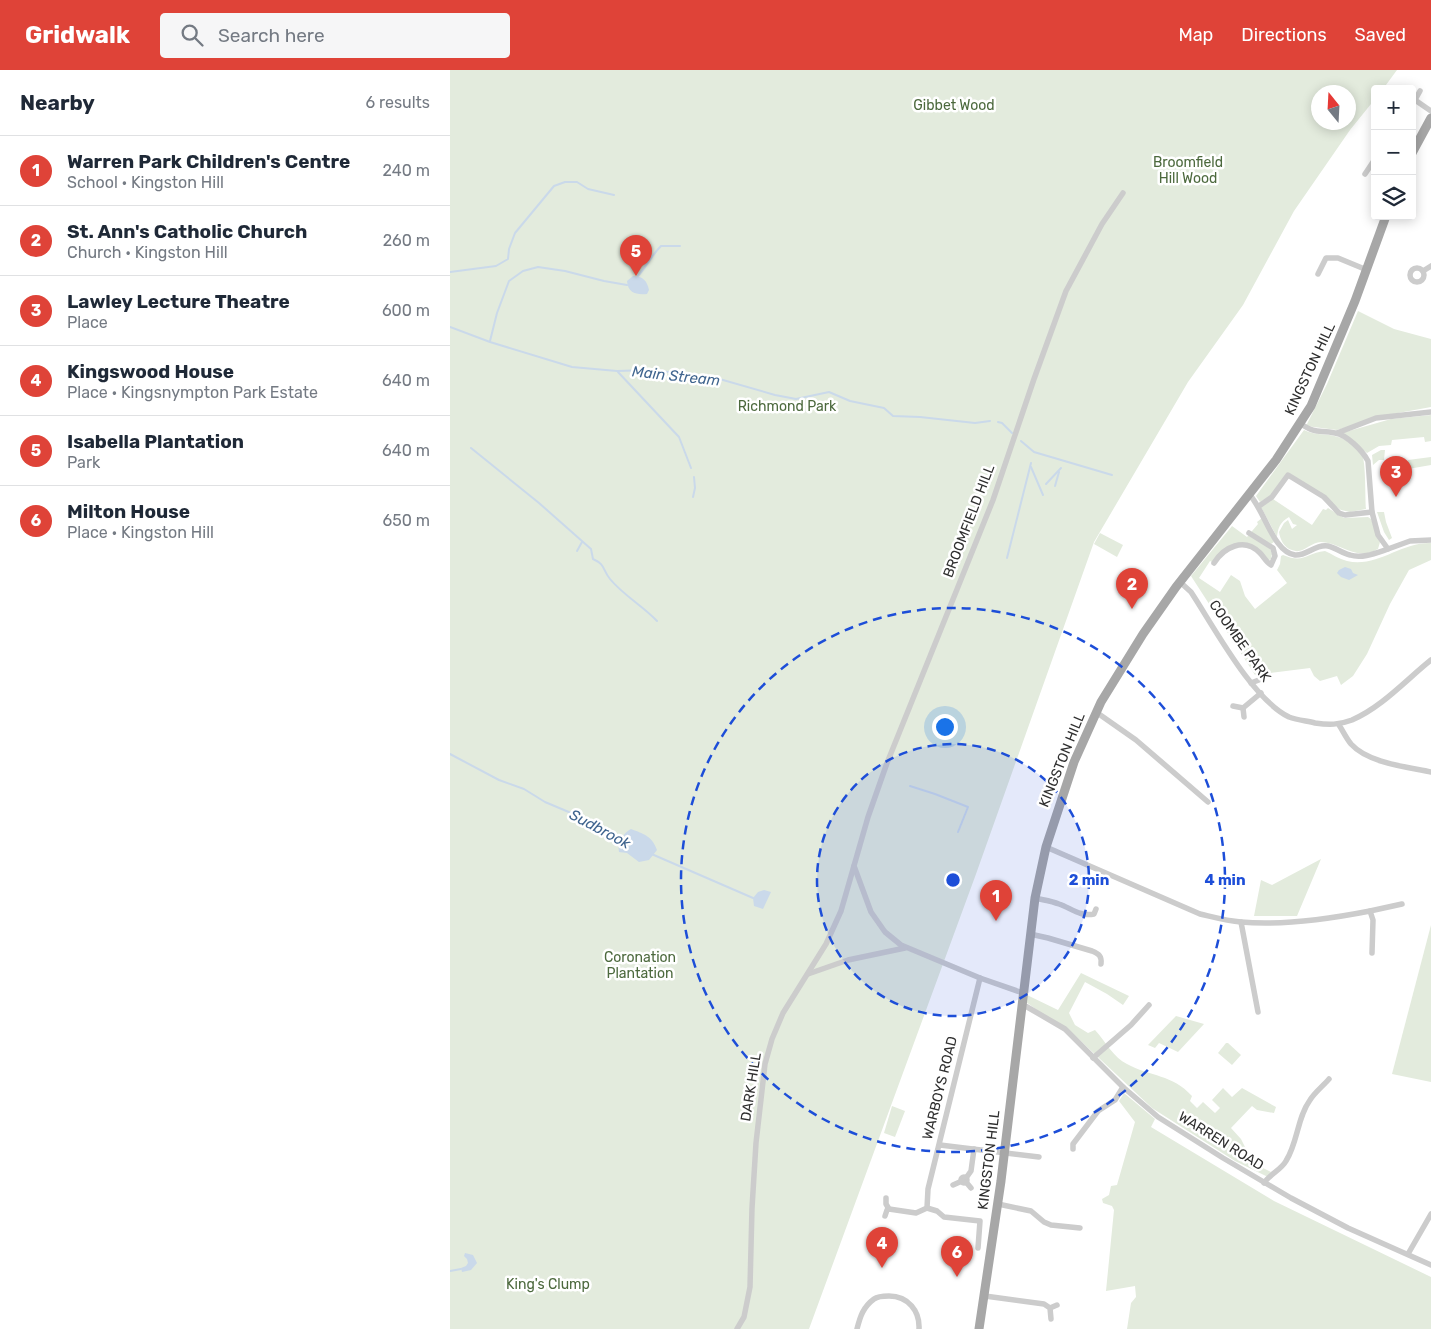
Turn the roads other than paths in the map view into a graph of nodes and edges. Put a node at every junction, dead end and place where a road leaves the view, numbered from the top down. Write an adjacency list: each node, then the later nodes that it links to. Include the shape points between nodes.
1 (1420, 91): 2 (street)
2 (1416, 98)
3 (1416, 103): 4 (street)
4 (1431, 111)
5 (1431, 118): 6 (main road)
6 (1416, 137)
7 (1371, 165): 8 (street)
8 (1365, 174)
9 (1123, 193): 40 (street, BROOMFIELD HILL, via 1102,224 1066,291 993,500 887,763)
10 (1385, 220): 13 (main road, KINGSTON HILL)
11 (1431, 266): 12 (street)
12 (1423, 271)
13 (1366, 272): 14 (street, via 1338,258 1326,258); 16 (main road, KINGSTON HILL, via 1322,382)
14 (1318, 274)
15 (1429, 411): 17 (street, via 1376,418)
16 (1300, 424): 17 (street, via 1312,432); 18 (main road, KINGSTON HILL)
17 (1337, 433): 20 (street, via 1364,454 1368,461)
18 (1250, 494): 19 (street); 27 (main road, KINGSTON HILL)
19 (1258, 506): 20 (street, via 1272,497 1288,475 1324,497 1339,513); 23 (street)
20 (1372, 512): 25 (street, via 1378,535)
21 (1249, 533): 24 (street)
22 (1431, 540): 25 (street, via 1410,541)
23 (1278, 542): 24 (street); 25 (street, via 1286,552 1299,555 1321,546 1360,557)
24 (1272, 547): 26 (street, via 1275,556 1271,565 1260,552 1239,545 1224,550)
25 (1388, 549)
26 (1214, 563)
27 (1180, 582): 30 (street, COOMBE PARK, via 1191,592); 34 (main road, KINGSTON HILL, via 1139,640)
28 (1431, 660): 36 (street, via 1389,696 1355,719)
29 (1264, 678): 30 (street)
30 (1251, 683): 31 (street, COOMBE PARK)
31 (1261, 693): 33 (street); 36 (street, COOMBE PARK, via 1290,717)
32 (1233, 706): 33 (street)
33 (1243, 708): 35 (street)
34 (1096, 712): 38 (street, via 1136,740); 39 (main road, KINGSTON HILL, via 1074,762)
35 (1244, 716)
36 (1339, 725): 37 (street, via 1353,746 1367,756)
37 (1431, 772)
38 (1208, 802)
39 (1046, 847): 41 (main road, KINGSTON HILL); 45 (street, via 1200,914)
40 (854, 866): 47 (street, via 876,920); 50 (street, DARK HILL, via 841,911)
41 (1035, 898): 43 (street, via 1087,915 1094,914); 46 (main road, KINGSTON HILL)
42 (1402, 904): 44 (street)
43 (1096, 909)
44 (1370, 911): 45 (street, via 1329,919); 48 (street)
45 (1241, 922): 55 (street)
46 (1030, 934): 49 (street, via 1092,951 1102,958); 52 (main road, KINGSTON HILL)
47 (904, 948): 50 (street, via 848,960); 51 (street)
48 (1372, 953)
49 (1101, 964)
50 (808, 974): 82 (street, DARK HILL, via 784,1013 765,1064 756,1143 750,1286 744,1317)
51 (980, 978): 52 (street); 59 (street, WARBOYS ROAD)
52 (1023, 993): 53 (main road, KINGSTON HILL)
53 (1022, 1004): 56 (street, WARREN ROAD, via 1064,1029); 62 (main road, KINGSTON HILL)
54 (1149, 1005): 56 (street)
55 (1258, 1012)
56 (1093, 1058): 58 (street, WARREN ROAD)
57 (1329, 1080): 65 (street, via 1310,1100 1285,1163)
58 (1123, 1087): 61 (street, via 1115,1100 1098,1111 1073,1144); 65 (street, WARREN ROAD, via 1158,1117)
59 (940, 1145): 60 (street); 70 (street, WARBOYS ROAD, via 928,1189)
60 (974, 1149): 62 (street); 64 (street, via 971,1171)
61 (1073, 1149)
62 (1004, 1152): 63 (street); 69 (main road, KINGSTON HILL)
63 (1039, 1157)
64 (965, 1181): 66 (street); 67 (street)
65 (1264, 1183): 76 (street, WARREN ROAD, via 1348,1228)
66 (953, 1185)
67 (971, 1188)
68 (886, 1198): 71 (street)
69 (998, 1204): 74 (street, via 1031,1211 1051,1225); 78 (main road, KINGSTON HILL)
70 (927, 1206): 71 (street, via 916,1213); 75 (street, via 944,1217 980,1221)
71 (889, 1209): 73 (street)
72 (1431, 1214): 76 (street)
73 (885, 1216)
74 (1080, 1228)
75 (978, 1248)
76 (1408, 1254): 77 (street, WARREN ROAD)
77 (1431, 1265)
78 (985, 1296): 80 (street, via 1044,1304); 85 (main road, KINGSTON HILL)
79 (1057, 1305): 80 (street)
80 (1050, 1308): 81 (street)
81 (1051, 1319)
82 (737, 1329)
83 (857, 1329): 84 (street, via 863,1310 874,1299 895,1296 914,1308)
84 (919, 1329)
85 (979, 1329)

